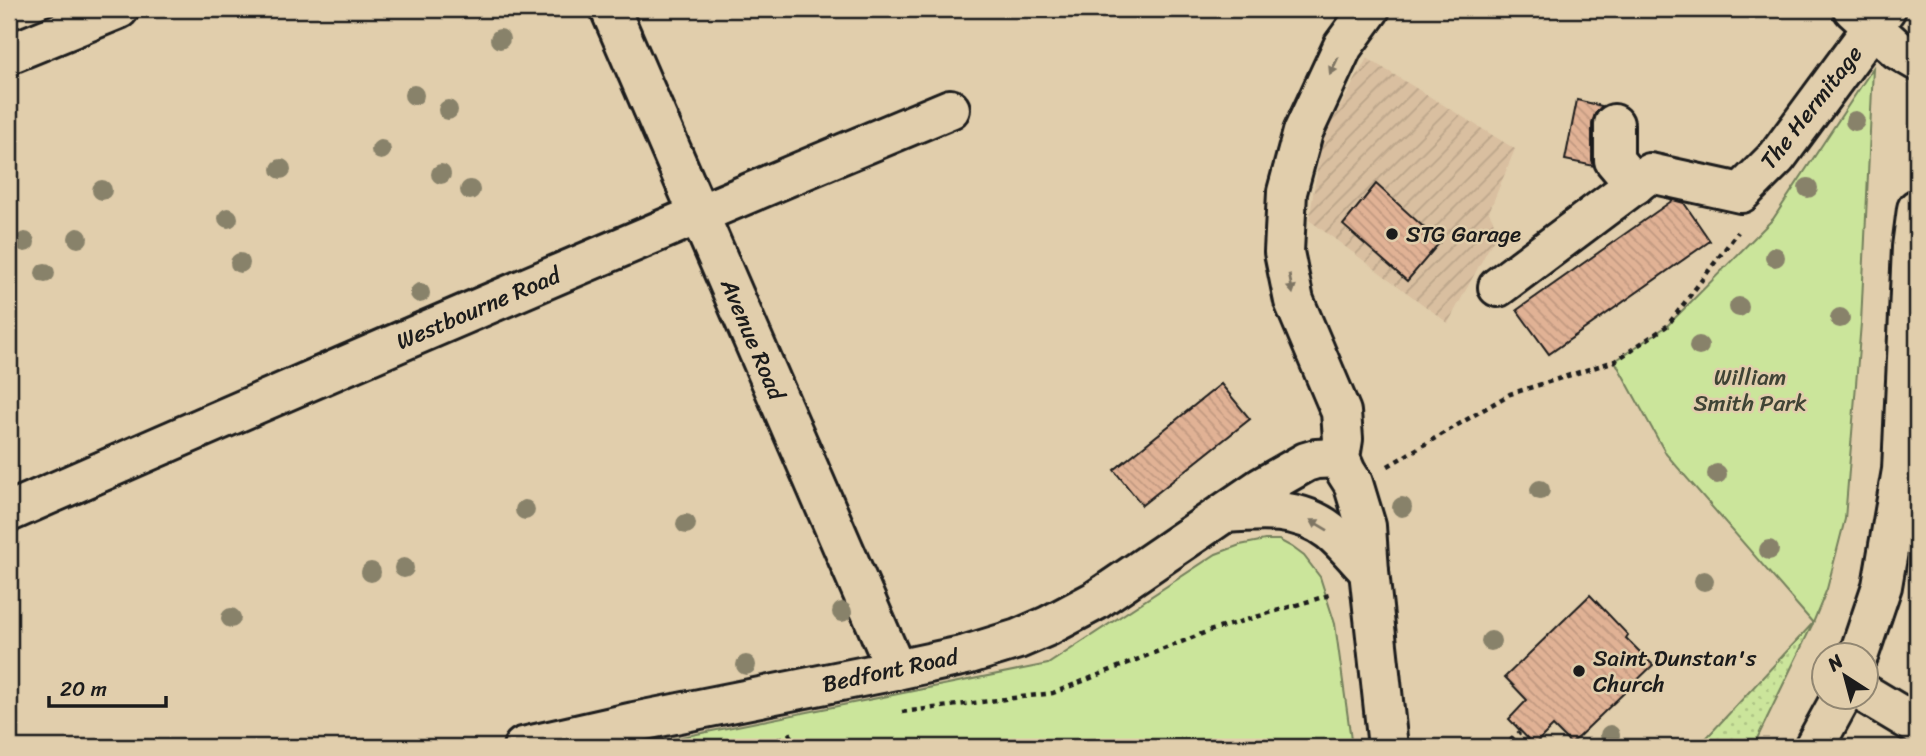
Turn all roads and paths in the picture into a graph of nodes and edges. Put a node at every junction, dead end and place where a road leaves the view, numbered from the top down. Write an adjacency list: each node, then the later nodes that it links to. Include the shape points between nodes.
1 (119, 9): 5 (street)
2 (610, 9): 12 (street, Avenue Road)
3 (1370, 9): 15 (street, one-way to 15, via 1343,46 1303,132 1287,192 1284,252 1294,302 1341,412)
4 (1870, 15): 6 (street, via 1898,50); 10 (street, The Hermitage, via 1777,157)
5 (9, 54)
6 (1917, 61)
7 (950, 109): 12 (street, Westbourne Road)
8 (1614, 124): 9 (street, via 1614,160)
9 (1634, 185): 10 (street, via 1650,173); 14 (street)
10 (1741, 193): 15 (path, via 1747,219 1667,326 1615,361 1510,394 1379,472)
11 (1917, 209): 13 (street)
12 (699, 214): 16 (street, Westbourne Road); 20 (street, Avenue Road)
13 (1915, 247): 19 (street, via 1902,470 1882,586)
14 (1498, 287)
15 (1347, 470): 17 (street, Bedfont Road, via 1317,459 1306,462); 18 (street, via 1366,526)
16 (9, 512)
17 (1225, 513): 18 (street, one-way to 17, via 1330,531 1305,516 1269,510); 20 (street, Bedfont Road, via 1095,601 1048,626 979,651)
18 (1369, 576): 23 (path, via 1209,631 1053,693); 29 (street)
19 (1864, 640)
20 (896, 670): 27 (street, Bedfont Road)
21 (1881, 703): 24 (street)
22 (1834, 710): 31 (street)
23 (902, 712)
24 (1917, 725)
25 (796, 732): 28 (path)
26 (1520, 732): 30 (path)
27 (523, 747)
28 (760, 747)
29 (1388, 747)
30 (1503, 747)
31 (1814, 747)

